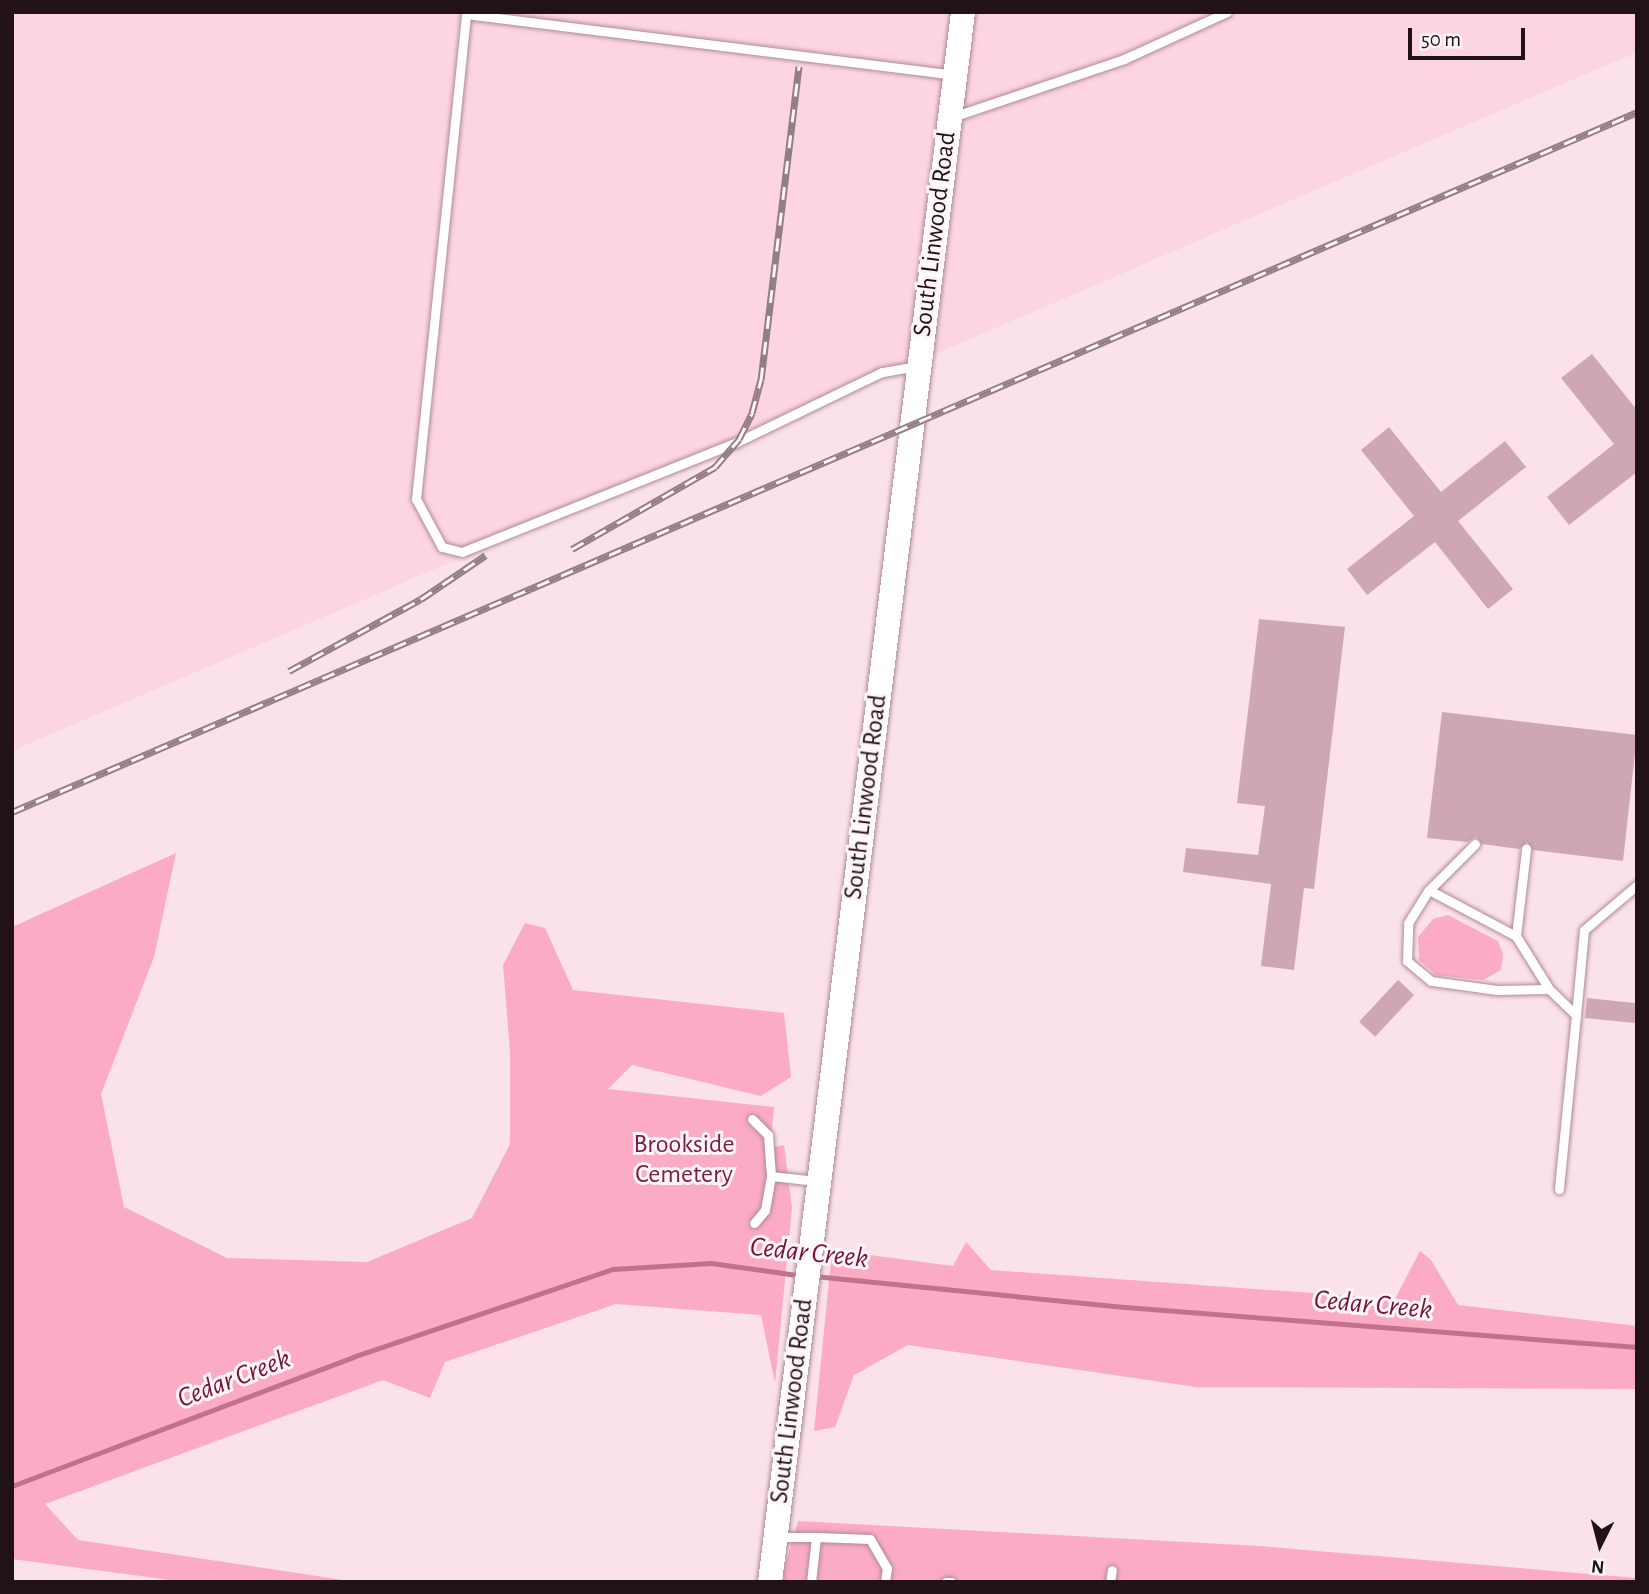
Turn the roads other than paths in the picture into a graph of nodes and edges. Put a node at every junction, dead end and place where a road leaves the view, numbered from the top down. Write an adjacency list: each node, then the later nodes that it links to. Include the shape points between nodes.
1 (963, 12): 3 (main road, South Linwood Road)
2 (1227, 12): 4 (lane, via 1124,59)
3 (955, 75): 4 (main road, South Linwood Road); 5 (lane, via 466,13 416,499 442,547 462,552 737,442 882,372)
4 (950, 118): 5 (main road, South Linwood Road)
5 (918, 366): 15 (main road, South Linwood Road)
6 (1475, 844): 9 (lane)
7 (1526, 849): 10 (lane)
8 (1637, 885): 12 (lane, via 1584,930)
9 (1429, 890): 10 (lane); 11 (lane, via 1408,923 1407,961 1432,981 1497,990)
10 (1516, 936): 11 (lane)
11 (1549, 989): 12 (lane)
12 (1577, 1015): 16 (lane)
13 (752, 1119): 14 (lane, via 768,1135)
14 (771, 1176): 15 (lane); 17 (lane, via 765,1210)
15 (819, 1181): 18 (main road, South Linwood Road)
16 (1559, 1189)
17 (754, 1223)
18 (776, 1537): 19 (lane); 21 (main road, South Linwood Road)
19 (816, 1537): 22 (lane); 23 (lane, via 870,1539 887,1568)
20 (1112, 1570): 24 (lane)
21 (770, 1582)
22 (811, 1582)
23 (885, 1582)
24 (1110, 1582)

